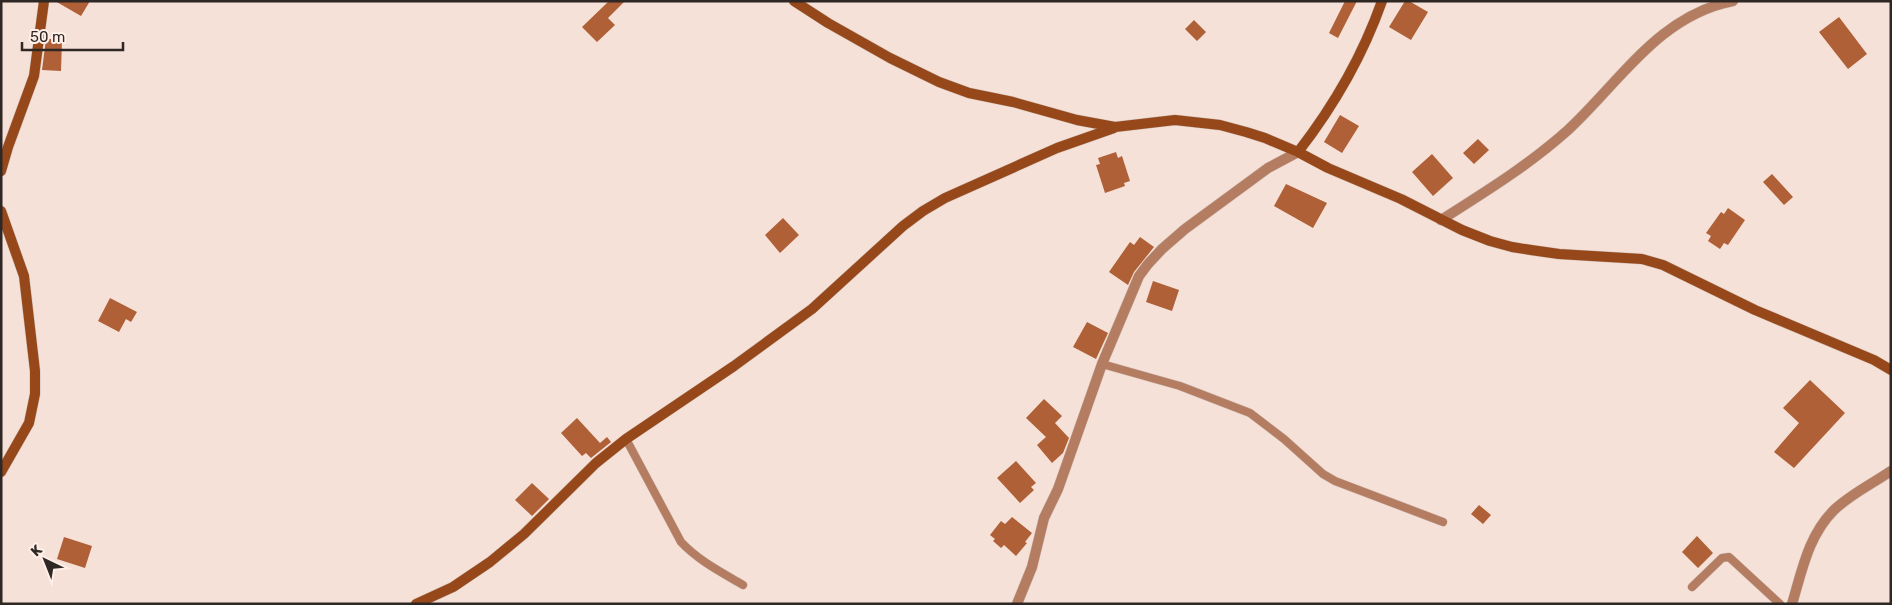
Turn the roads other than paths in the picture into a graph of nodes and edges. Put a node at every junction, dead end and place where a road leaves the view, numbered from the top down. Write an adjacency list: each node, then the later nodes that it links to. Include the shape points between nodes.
1 (44, 1): 7 (street, via 34,76)
2 (794, 1): 5 (street, via 890,58 940,82 969,93)
3 (1382, 1): 6 (street, via 1364,44 1327,114)
4 (1733, 1): 9 (street, via 1707,8 1663,34 1548,147 1519,170)
5 (1115, 127): 6 (street, via 1155,122 1220,125); 12 (street, via 1057,148 923,211 812,309)
6 (1298, 152): 9 (street); 10 (street, via 1268,168 1185,229 1152,259 1139,276)
7 (1, 171)
8 (1, 211): 14 (street, via 24,276 35,371 35,394 29,423)
9 (1441, 220): 11 (street, via 1512,247 1559,254 1642,259 1663,265)
10 (1102, 364): 15 (lane, via 1180,386 1250,413 1323,474); 19 (street, via 1058,490 1044,518 1032,567)
11 (1891, 370)
12 (626, 439): 16 (lane, via 681,542 710,566); 18 (street, via 490,562 453,587)
13 (1891, 471): 21 (street, via 1850,497 1822,524 1809,546)
14 (1, 472)
15 (1443, 522)
16 (743, 585)
17 (1692, 587): 20 (lane, via 1722,558 1729,557)
18 (416, 604)
19 (1017, 604)
20 (1780, 604)
21 (1792, 604)

